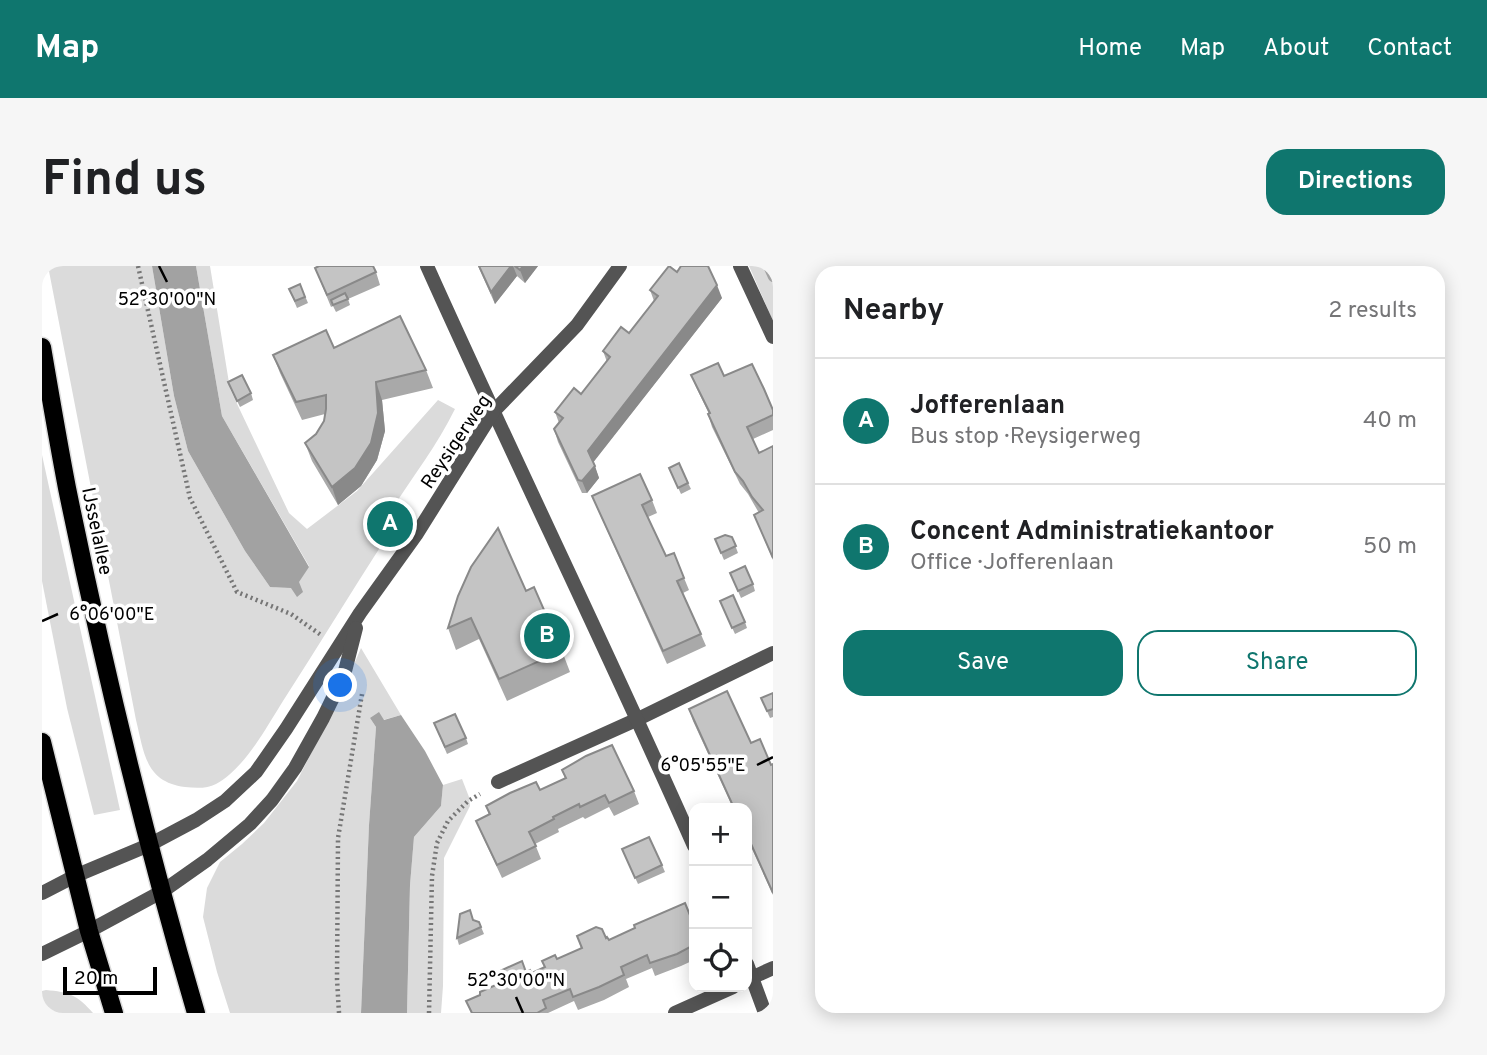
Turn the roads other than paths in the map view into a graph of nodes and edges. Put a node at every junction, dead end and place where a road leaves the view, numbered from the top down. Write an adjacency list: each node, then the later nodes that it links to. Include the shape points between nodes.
1 (427, 266): 6 (street)
2 (620, 266): 6 (street, Reysigerweg, via 577,325)
3 (740, 266): 4 (street)
4 (773, 337)
5 (42, 347): 13 (main road, IJsselallee, via 67,487)
6 (493, 412): 7 (street, Reysigerweg, via 416,535 360,613); 9 (street)
7 (344, 651): 13 (street, Reysigerweg, via 256,772 196,820); 15 (street, Reysigerweg, via 344,675 295,768 272,800 207,860)
8 (773, 653): 9 (street)
9 (638, 719): 11 (street); 12 (street)
10 (42, 742): 14 (main road)
11 (498, 782)
12 (689, 835)
13 (149, 845): 14 (street); 15 (main road, IJsselallee)
14 (75, 876): 16 (street); 17 (main road)
15 (163, 891): 17 (street); 24 (main road, IJsselallee)
16 (42, 893)
17 (89, 931): 18 (street); 23 (main road)
18 (42, 954)
19 (773, 968): 20 (street)
20 (752, 978)
21 (752, 984): 26 (street)
22 (722, 992): 25 (street)
23 (114, 1013)
24 (195, 1013)
25 (675, 1013)
26 (765, 1013)

